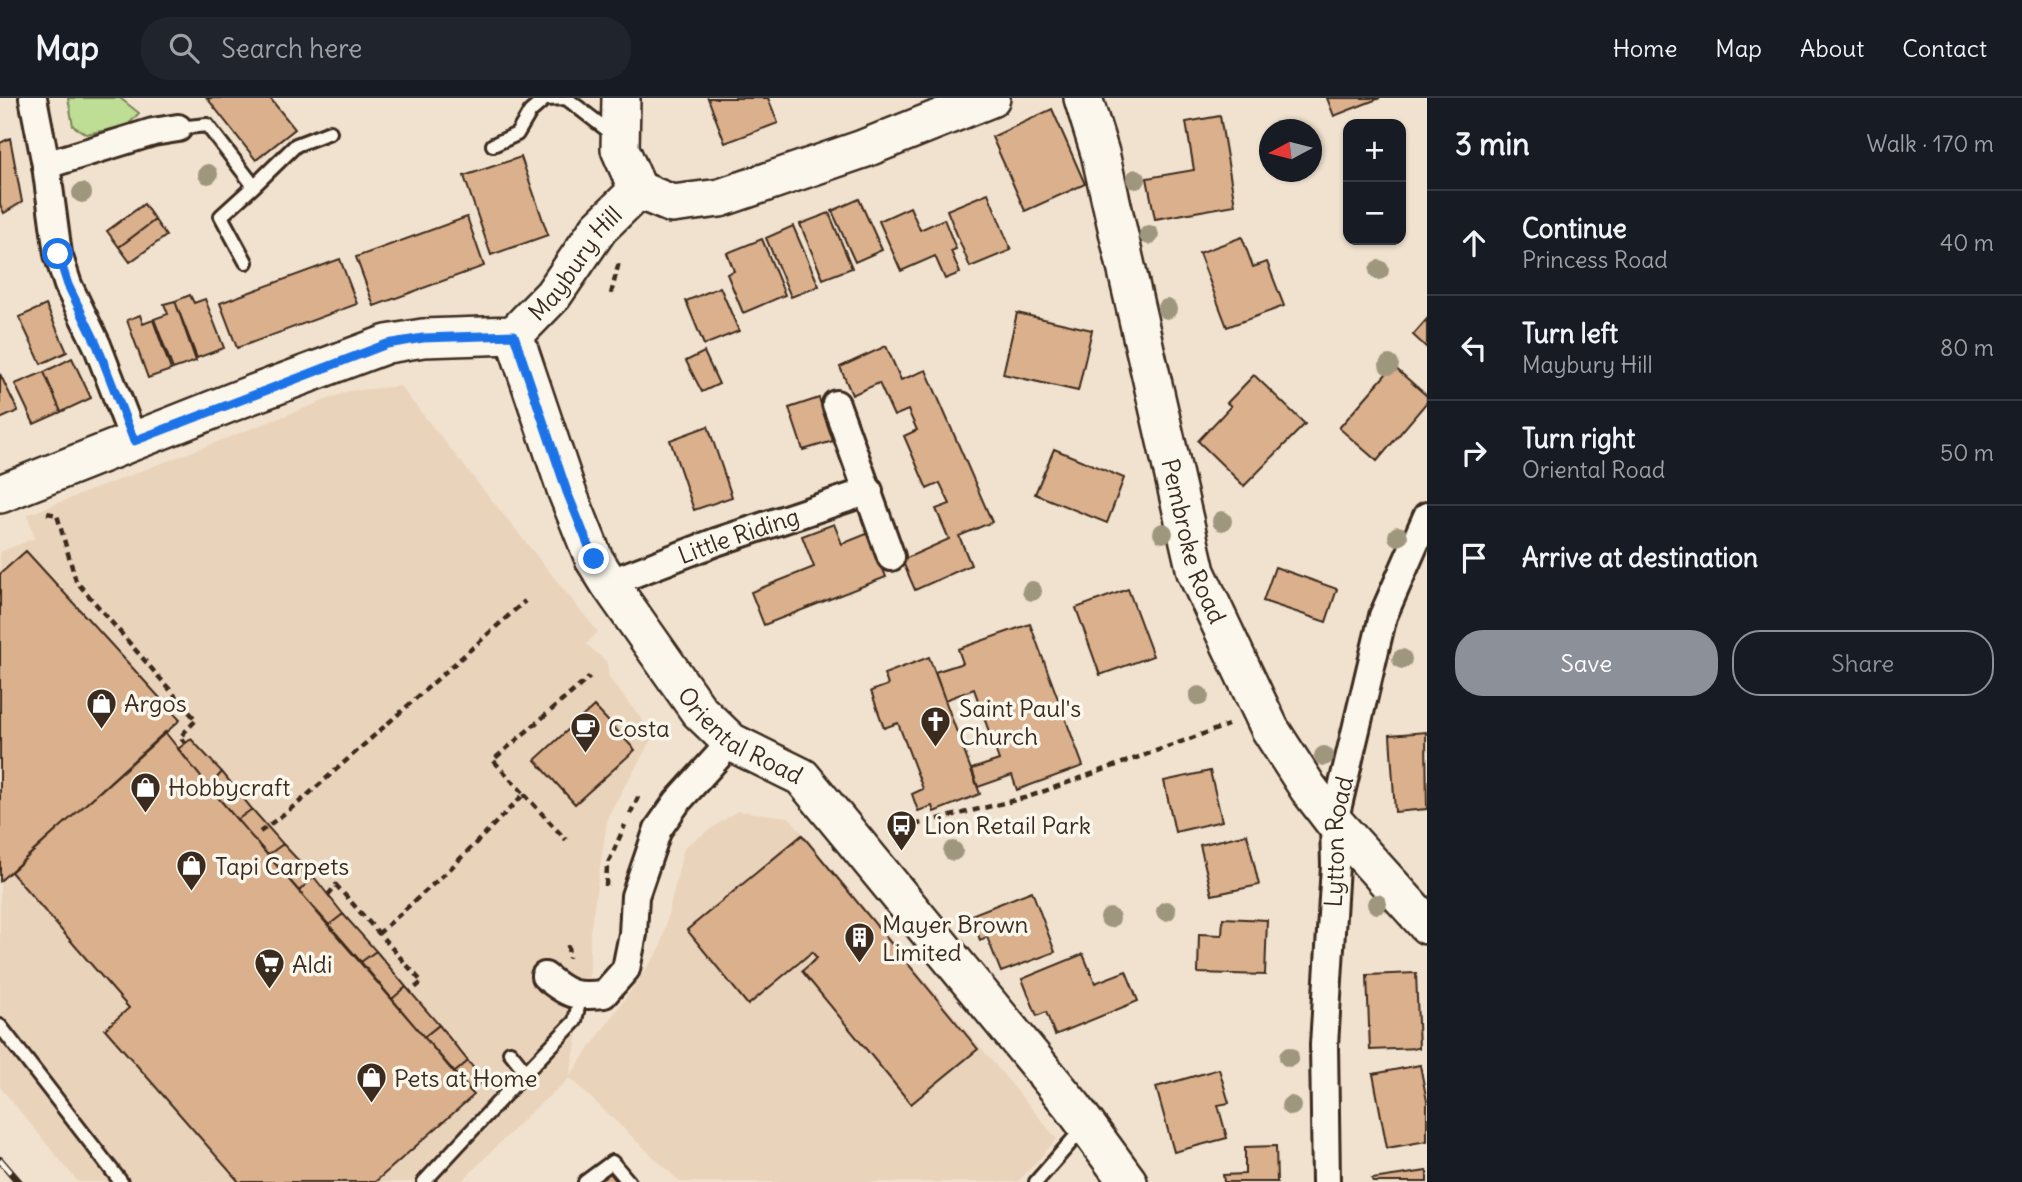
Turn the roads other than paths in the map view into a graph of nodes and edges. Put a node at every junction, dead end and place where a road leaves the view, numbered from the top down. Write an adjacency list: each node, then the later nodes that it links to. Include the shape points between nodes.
1 (33, 98): 10 (street)
2 (566, 98): 8 (lane); 9 (lane, via 545,99 530,112 517,134)
3 (621, 98): 8 (street)
4 (990, 98): 12 (street, Maybury Hill, via 863,149 720,198 672,204)
5 (1083, 98): 23 (street, Pembroke Road, via 1100,153 1196,572 1270,729)
6 (178, 128): 10 (street); 11 (lane, via 207,125)
7 (330, 132): 11 (lane, via 296,145)
8 (620, 141): 12 (street)
9 (494, 145)
10 (46, 165): 16 (street, via 64,275)
11 (254, 186): 13 (lane, via 221,216)
12 (638, 190): 14 (street, Maybury Hill, via 599,228 553,295)
13 (246, 262)
14 (514, 335): 16 (street, Maybury Hill, via 387,344); 21 (street, Oriental Road, via 579,526)
15 (836, 404): 18 (street)
16 (134, 441): 17 (street, Maybury Hill)
17 (13, 489)
18 (869, 491): 20 (street); 21 (street, Little Riding)
19 (1427, 516): 23 (street, Lytton Road, via 1383,616)
20 (891, 556)
21 (609, 583): 22 (street, Oriental Road, via 699,711)
22 (731, 742): 26 (street, via 658,829 635,896 626,969 604,994); 30 (street, Oriental Road, via 802,777)
23 (1334, 822): 24 (street, Pembroke Road); 37 (street, Lytton Road, via 1324,1045)
24 (1427, 925)
25 (545, 975): 26 (street, via 563,992)
26 (580, 997): 29 (lane, via 575,1021)
27 (0, 1026): 31 (lane)
28 (510, 1052): 29 (lane)
29 (526, 1072): 32 (lane)
30 (1087, 1125): 35 (lane); 36 (street, Oriental Road)
31 (121, 1182)
32 (424, 1182)
33 (585, 1182): 34 (lane, via 612,1162)
34 (629, 1182)
35 (1036, 1182)
36 (1128, 1182)
37 (1326, 1182)

